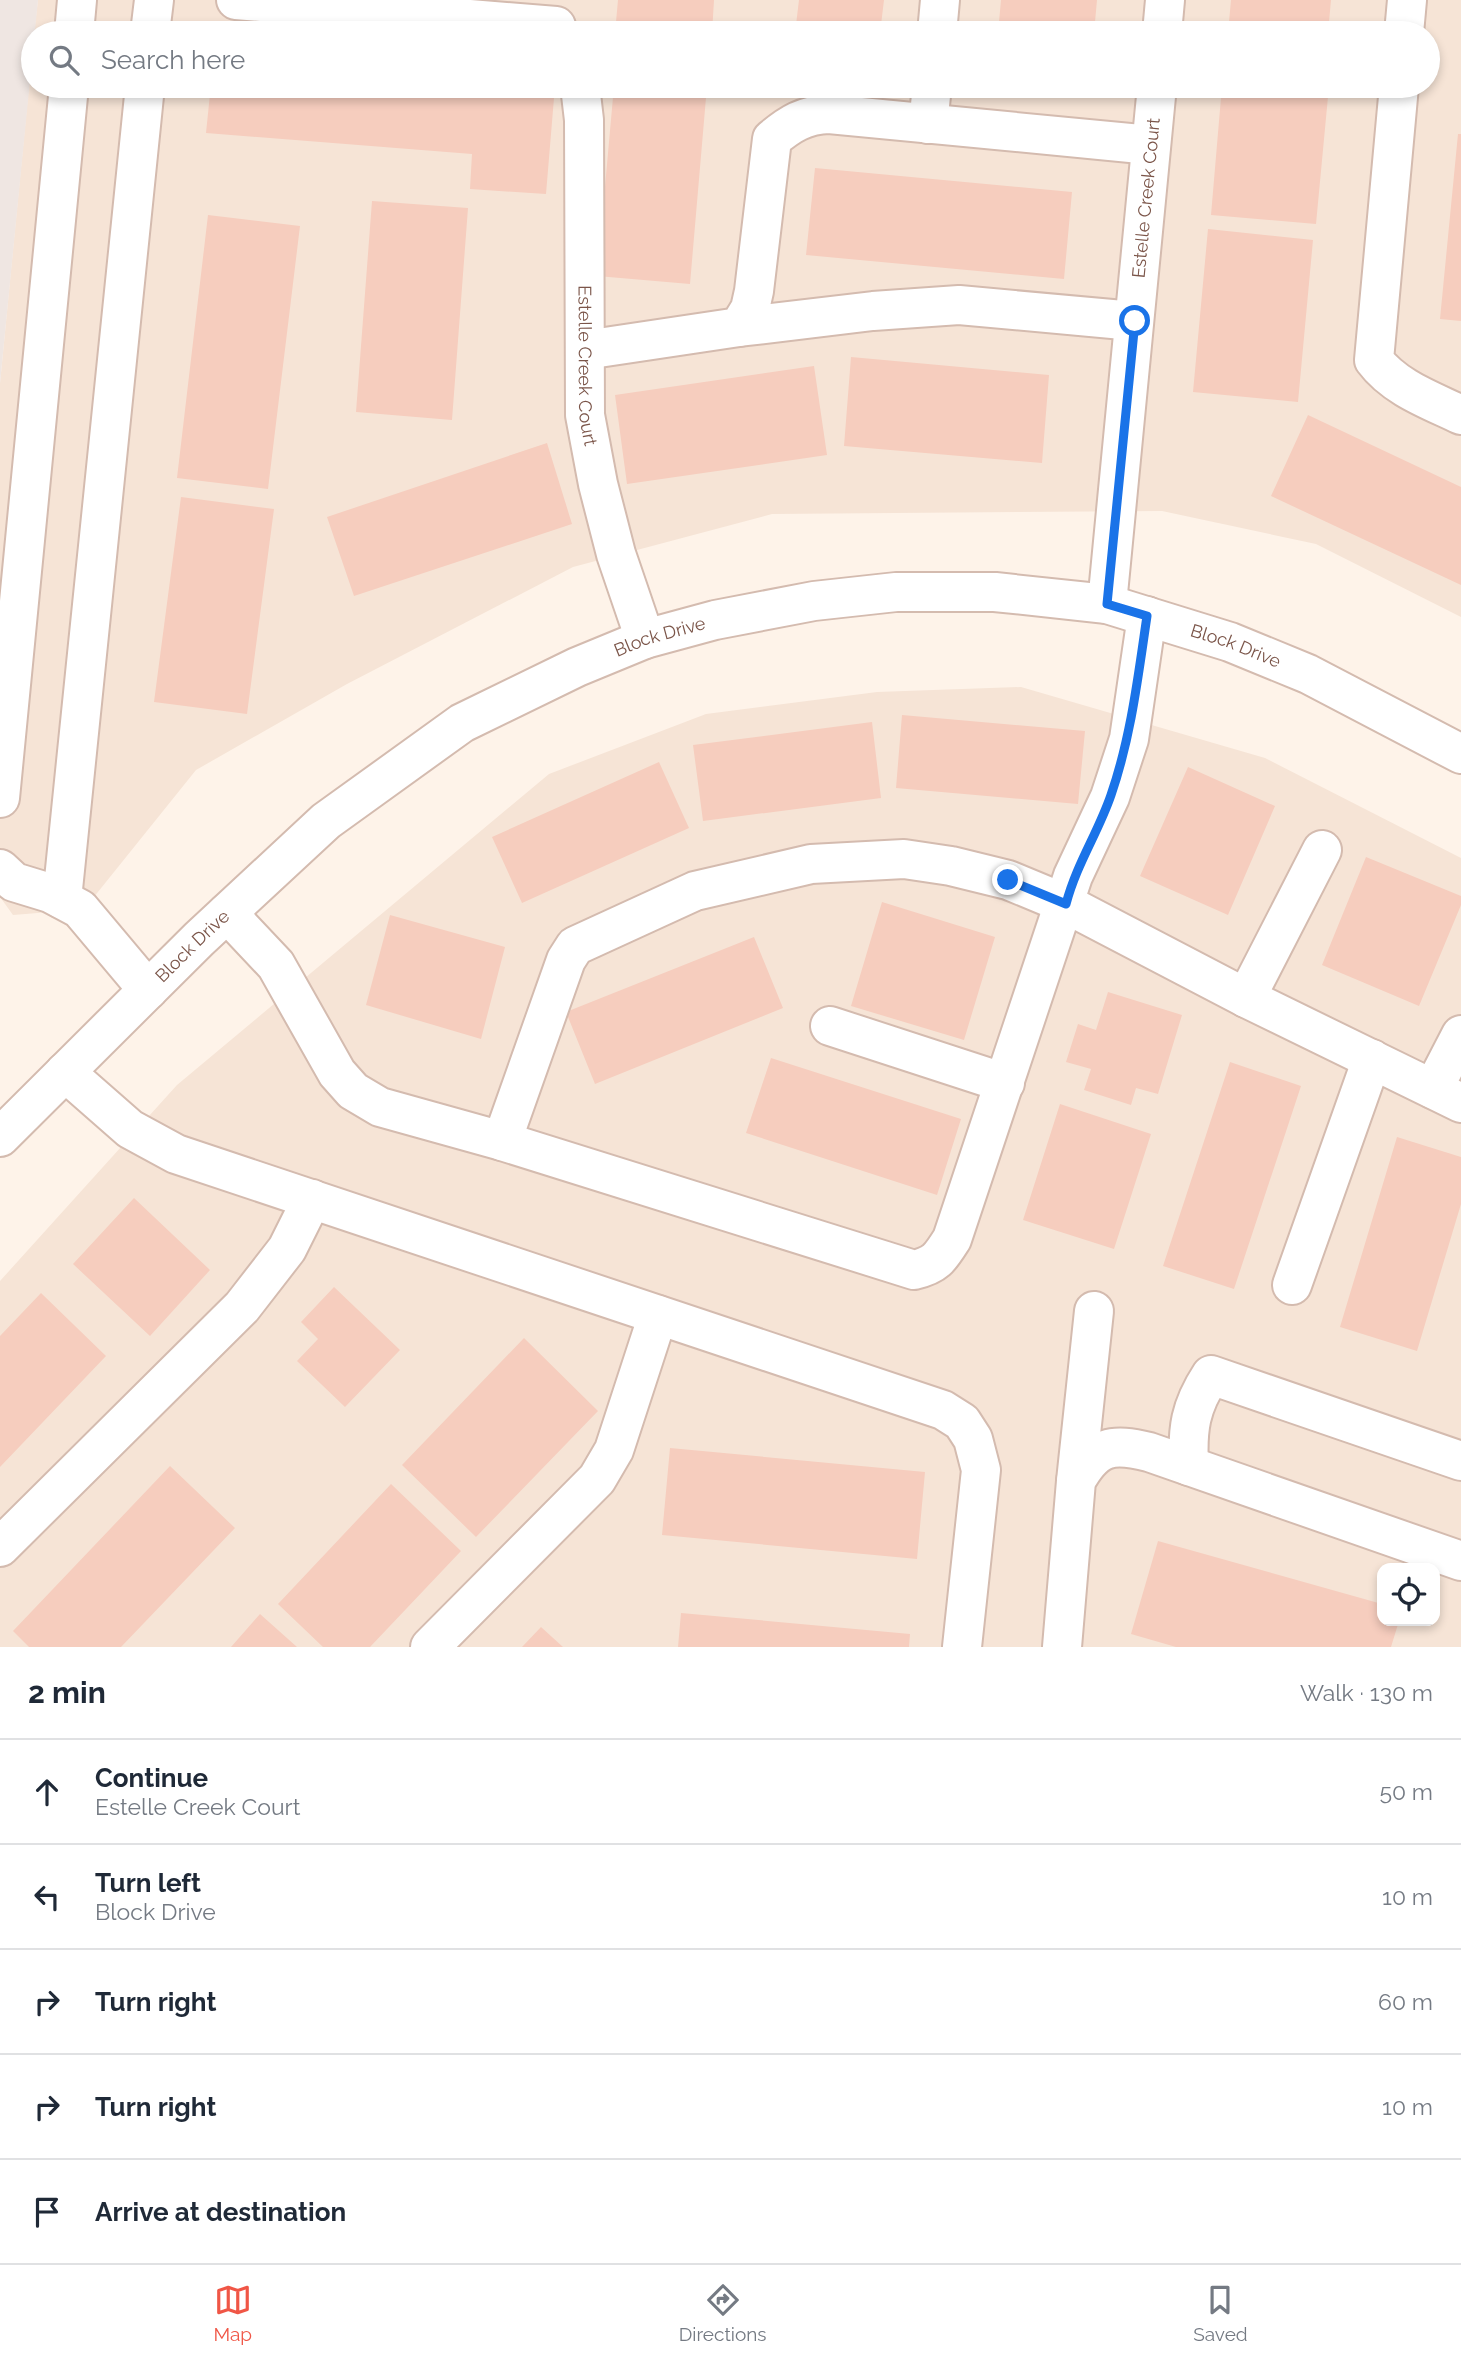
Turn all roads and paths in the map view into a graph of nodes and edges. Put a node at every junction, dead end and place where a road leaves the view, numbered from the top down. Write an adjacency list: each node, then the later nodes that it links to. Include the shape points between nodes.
1 (77, 0): 8 (street)
2 (154, 0): 9 (street)
3 (236, 0): 7 (street)
4 (940, 0): 10 (street)
5 (1165, 0): 11 (street)
6 (1407, 0): 12 (street)
7 (558, 20)
8 (75, 21)
9 (151, 21)
10 (938, 21)
11 (1163, 21)
12 (1405, 21)
13 (68, 98): 29 (street)
14 (144, 98): 32 (street)
15 (581, 98): 23 (street, Estelle Creek Court)
16 (931, 98): 19 (street)
17 (1156, 98): 20 (street, Estelle Creek Court)
18 (1398, 98): 24 (street, via 1374,360 1395,382)
19 (928, 124): 20 (street); 22 (street, via 815,114 797,119 772,139 754,291)
20 (1151, 145): 21 (street, Estelle Creek Court)
21 (1135, 321): 22 (street, via 959,305); 25 (street, Estelle Creek Court)
22 (739, 327): 23 (street)
23 (585, 350): 27 (street, Estelle Creek Court, via 586,415 598,484 615,554)
24 (1461, 415)
25 (1107, 604): 26 (street, Block Drive); 27 (street, Block Drive, via 995,592 896,592 802,603)
26 (1147, 616): 28 (street, Block Drive, via 1230,642 1308,674); 33 (street, via 1129,739)
27 (645, 639): 34 (street, Block Drive, via 462,723 326,821)
28 (1461, 754)
29 (0, 798)
30 (1322, 850): 36 (street)
31 (0, 869): 32 (street, via 14,882)
32 (62, 900): 35 (street, via 80,909)
33 (1066, 904): 36 (street); 41 (street); 44 (street, via 1008,880 904,859 811,864 695,891 575,946 566,960)
34 (227, 913): 35 (street, Block Drive); 44 (street, via 276,965 337,1073 353,1091 380,1107)
35 (148, 990): 40 (street, Block Drive)
36 (1246, 998): 39 (street)
37 (830, 1026): 41 (street)
38 (1461, 1035): 42 (street)
39 (1372, 1059): 42 (street); 46 (street)
40 (65, 1072): 43 (street, Block Drive); 45 (street, via 130,1129 176,1154)
41 (1005, 1083): 44 (street, via 952,1239 940,1258 914,1270)
42 (1447, 1096)
43 (0, 1137)
44 (502, 1141)
45 (312, 1199): 48 (street); 52 (street, via 288,1249 242,1307)
46 (1292, 1285)
47 (1094, 1311): 51 (street)
48 (658, 1315): 54 (street, via 617,1441 597,1479); 55 (street, via 943,1410 962,1422 973,1439 981,1470)
49 (1461, 1461): 50 (street, via 1210,1375 1192,1410 1187,1435)
50 (1189, 1466): 51 (street, via 1125,1446 1103,1450 1086,1463); 53 (street)
51 (1076, 1481): 56 (street)
52 (0, 1547)
53 (1461, 1561)
54 (430, 1647)
55 (962, 1647)
56 (1062, 1647)

